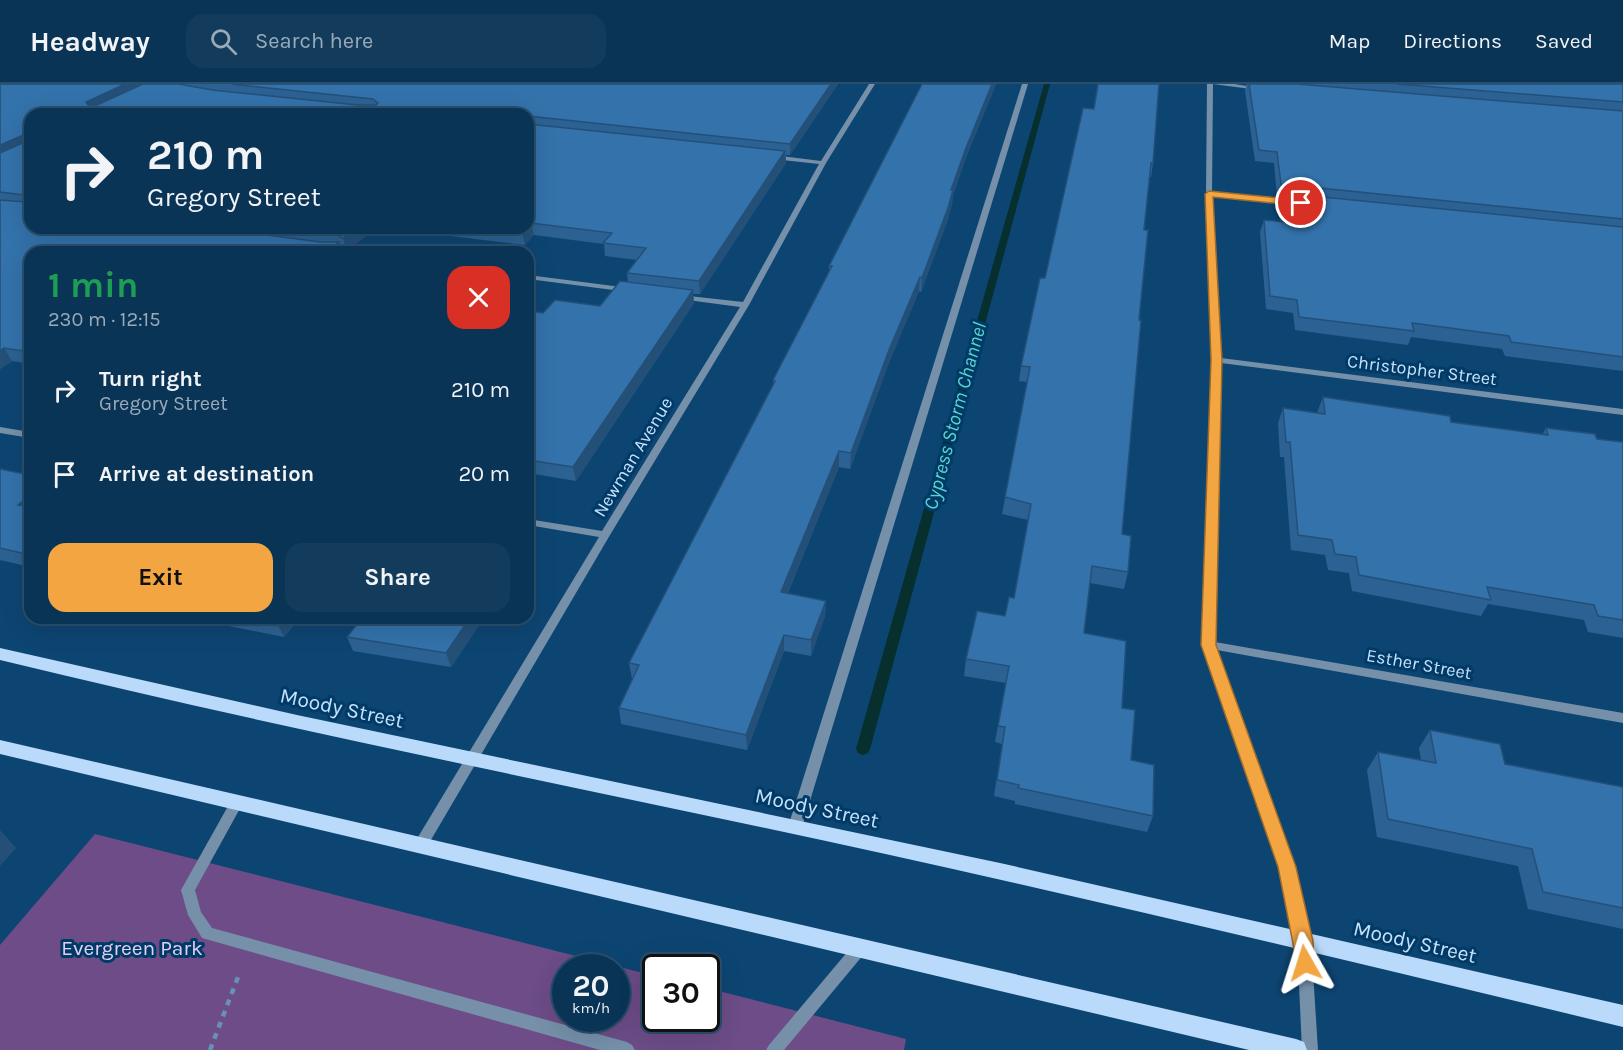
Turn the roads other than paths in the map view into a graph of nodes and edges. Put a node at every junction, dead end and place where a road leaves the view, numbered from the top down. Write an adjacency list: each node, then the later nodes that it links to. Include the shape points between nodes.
1 (872, 84): 7 (street, Newman Avenue)
2 (1025, 84): 26 (street)
3 (1210, 84): 8 (street)
4 (1216, 84): 5 (street)
5 (1262, 88)
6 (764, 156): 7 (street)
7 (823, 163): 13 (street, Newman Avenue)
8 (1209, 194): 9 (street); 14 (street)
9 (1304, 203)
10 (534, 278): 11 (street)
11 (642, 292)
12 (676, 296): 13 (street)
13 (745, 305): 19 (street, Newman Avenue)
14 (1217, 360): 15 (street, Christopher Street); 20 (street)
15 (1623, 412)
16 (0, 430): 17 (street)
17 (24, 434)
18 (534, 523): 19 (street)
19 (605, 535): 24 (street, Newman Avenue)
20 (1209, 645): 22 (street, Esther Street); 28 (street, via 1287,867)
21 (0, 654): 24 (main road, Moody Street, via 168,695)
22 (1623, 718)
23 (0, 747): 25 (main road)
24 (473, 760): 26 (main road, Moody Street); 27 (street, Newman Avenue)
25 (237, 803): 27 (main road); 31 (street, via 188,890 195,915 207,933)
26 (795, 827): 28 (main road, Moody Street)
27 (420, 846): 29 (main road)
28 (1304, 941): 30 (main road, Moody Street); 34 (street)
29 (859, 949): 32 (street); 33 (main road)
30 (1623, 1016)
31 (627, 1050)
32 (774, 1050)
33 (1296, 1050)
34 (1310, 1050)

